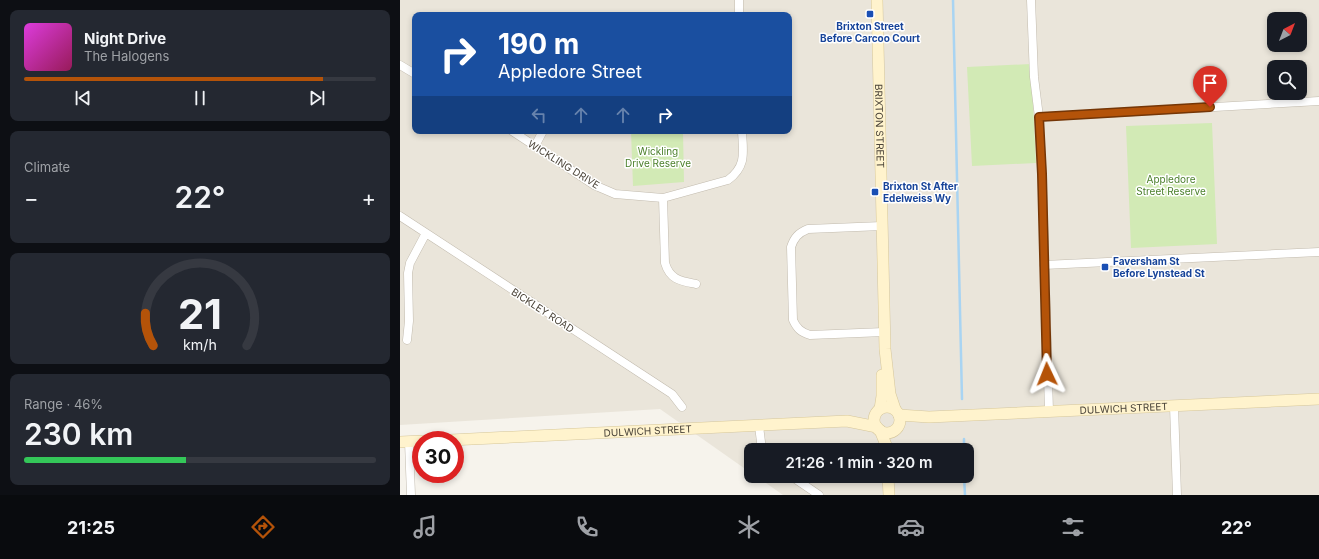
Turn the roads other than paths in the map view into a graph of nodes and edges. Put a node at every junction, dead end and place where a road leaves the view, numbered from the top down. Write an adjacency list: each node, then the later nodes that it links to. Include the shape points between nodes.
1 (739, 0): 4 (street)
2 (876, 0): 15 (street, BRIXTON STREET)
3 (1031, 0): 8 (street, via 1034,77)
4 (739, 12)
5 (400, 65): 6 (street)
6 (412, 72)
7 (1319, 101): 8 (street)
8 (1039, 117): 18 (street)
9 (517, 134): 12 (street, WICKLING DRIVE)
10 (541, 134): 12 (street)
11 (742, 134): 13 (street, WICKLING DRIVE, via 743,160 734,176 728,180)
12 (535, 146): 13 (street, WICKLING DRIVE, via 594,185 615,194)
13 (663, 198): 19 (street, via 665,263 668,272 680,281)
14 (400, 216): 16 (street, BICKLEY ROAD)
15 (882, 226): 20 (street, BRIXTON STREET); 20 (street, via 808,229 794,239 791,247 793,320 796,327 810,335)
16 (426, 233): 21 (street, via 410,263 408,273); 25 (street, BICKLEY ROAD, via 672,394)
17 (1319, 252): 18 (street)
18 (1044, 265): 27 (street)
19 (696, 284)
20 (884, 332): 22 (street, BRIXTON STREET)
21 (407, 340)
22 (885, 349): 26 (street, BRIXTON STREET); 28 (street, BRIXTON STREET)
23 (1319, 399): 24 (street, DULWICH STREET)
24 (1174, 406): 27 (street, DULWICH STREET); 42 (street)
25 (682, 407)
26 (879, 410): 28 (street, via 888,407); 29 (street, DULWICH STREET); 31 (street, via 874,419)
27 (1049, 411): 28 (street, DULWICH STREET)
28 (896, 420): 31 (street, via 884,432); 36 (street, BRIXTON STREET)
29 (847, 421): 30 (street, DULWICH STREET); 31 (street, DULWICH STREET)
30 (759, 426): 32 (street, DULWICH STREET); 34 (street)
31 (878, 428): 35 (street, BRIXTON STREET)
32 (464, 439)
33 (405, 442): 39 (street)
34 (761, 443)
35 (885, 443)
36 (890, 443)
37 (801, 483): 40 (street)
38 (888, 483): 41 (street)
39 (411, 495)
40 (819, 495)
41 (889, 495)
42 (1177, 495)

